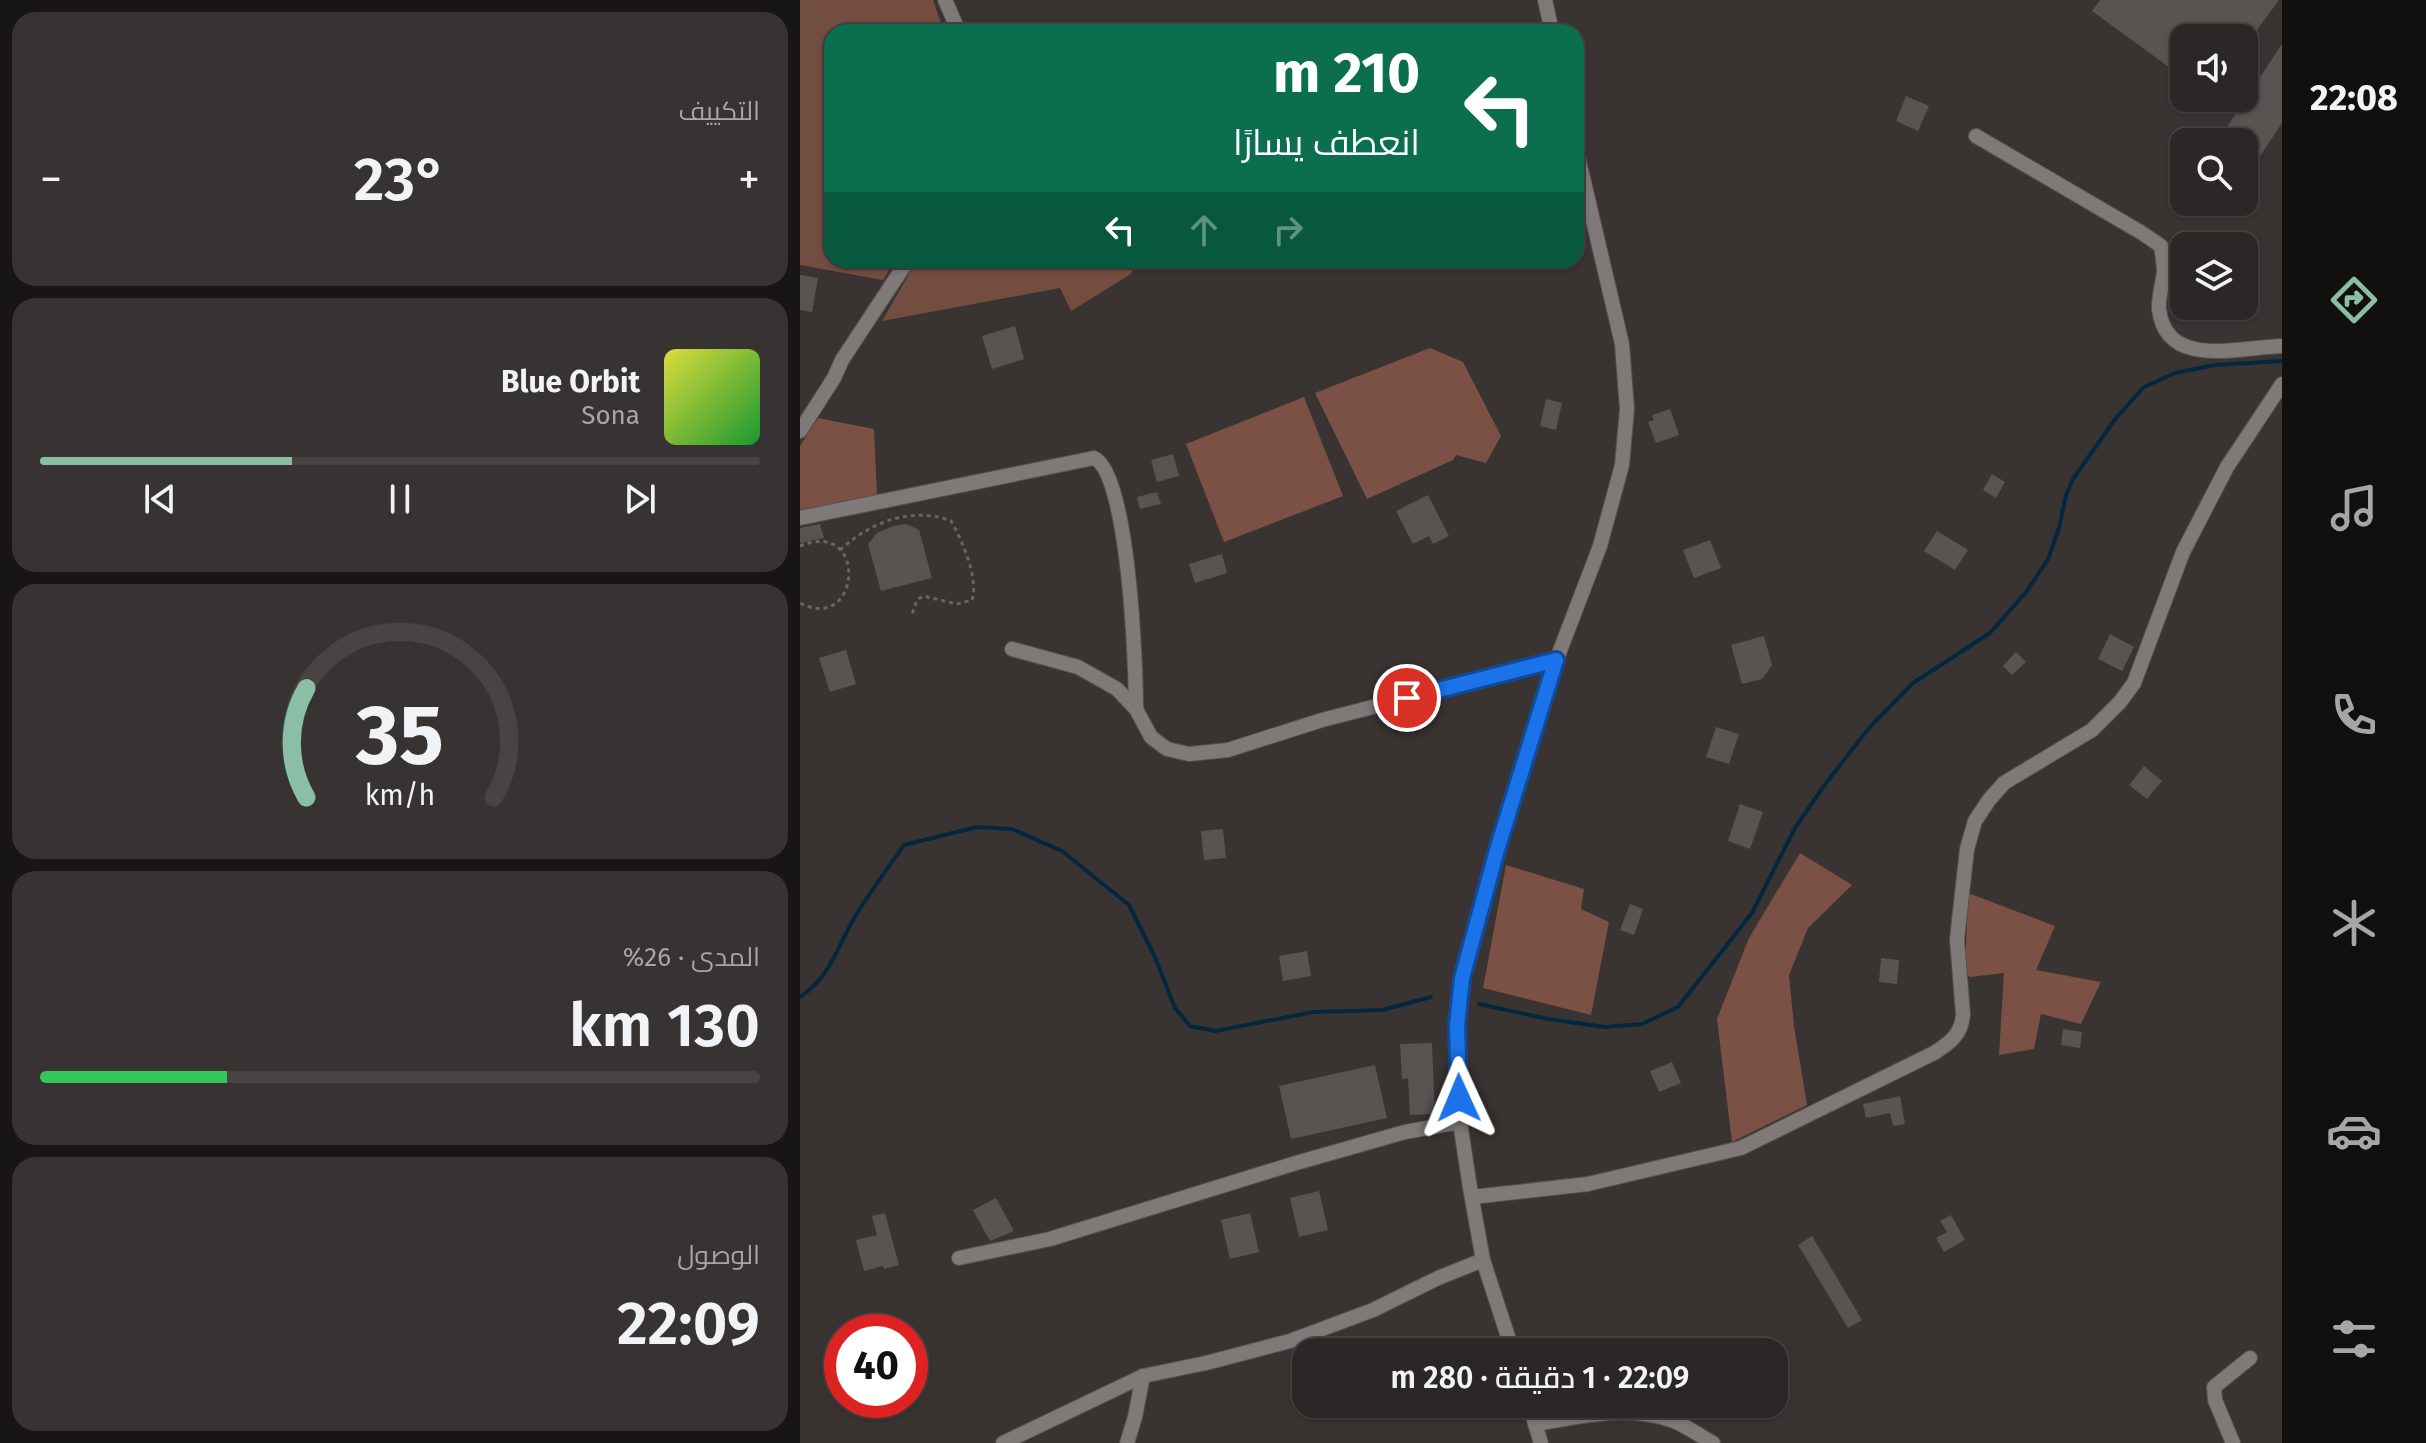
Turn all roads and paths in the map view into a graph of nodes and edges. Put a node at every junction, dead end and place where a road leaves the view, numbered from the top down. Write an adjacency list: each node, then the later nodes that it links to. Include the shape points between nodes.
1 (945, 0): 3 (street)
2 (1545, 0): 4 (street)
3 (956, 24)
4 (1550, 24)
5 (1976, 136): 8 (street, via 2161,246 2159,307 2163,324 2184,347 2199,352)
6 (1584, 182): 17 (street, via 1622,344 1627,409 1622,465 1600,546)
7 (903, 268): 10 (street)
8 (2282, 346)
9 (2282, 384): 20 (street, via 2227,467 2183,552 2134,683 2092,730 2004,783 1975,821 1957,939 1963,1014 1955,1037 1934,1053 1741,1148 1588,1184)
10 (800, 431)
11 (800, 518): 18 (street, via 1094,458 1101,461 1123,538)
12 (800, 546): 13 (path, via 821,541)
13 (840, 550): 14 (path, via 851,570 846,592 829,606); 15 (path, via 857,534 889,519 916,515 951,521 975,589 972,600 957,604 923,596)
14 (800, 603)
15 (912, 614)
16 (1012, 649): 18 (street, via 1078,667 1117,689)
17 (1556, 660): 18 (street, via 1322,720 1228,750 1189,754 1167,749 1151,737); 19 (street, via 1462,978 1457,1025)
18 (1136, 709)
19 (1460, 1122): 20 (street); 21 (street, via 1296,1163 1050,1239)
20 (1472, 1197): 22 (street)
21 (959, 1258)
22 (1483, 1260): 23 (street); 25 (street, via 1290,1341)
23 (1508, 1338)
24 (2250, 1358): 32 (street, via 2214,1387)
25 (1143, 1376): 28 (street); 29 (street)
26 (1533, 1418): 27 (street)
27 (1535, 1424): 30 (street); 31 (street, via 1640,1413 1673,1421)
28 (1003, 1443)
29 (1127, 1443)
30 (1541, 1443)
31 (1713, 1443)
32 (2233, 1443)

